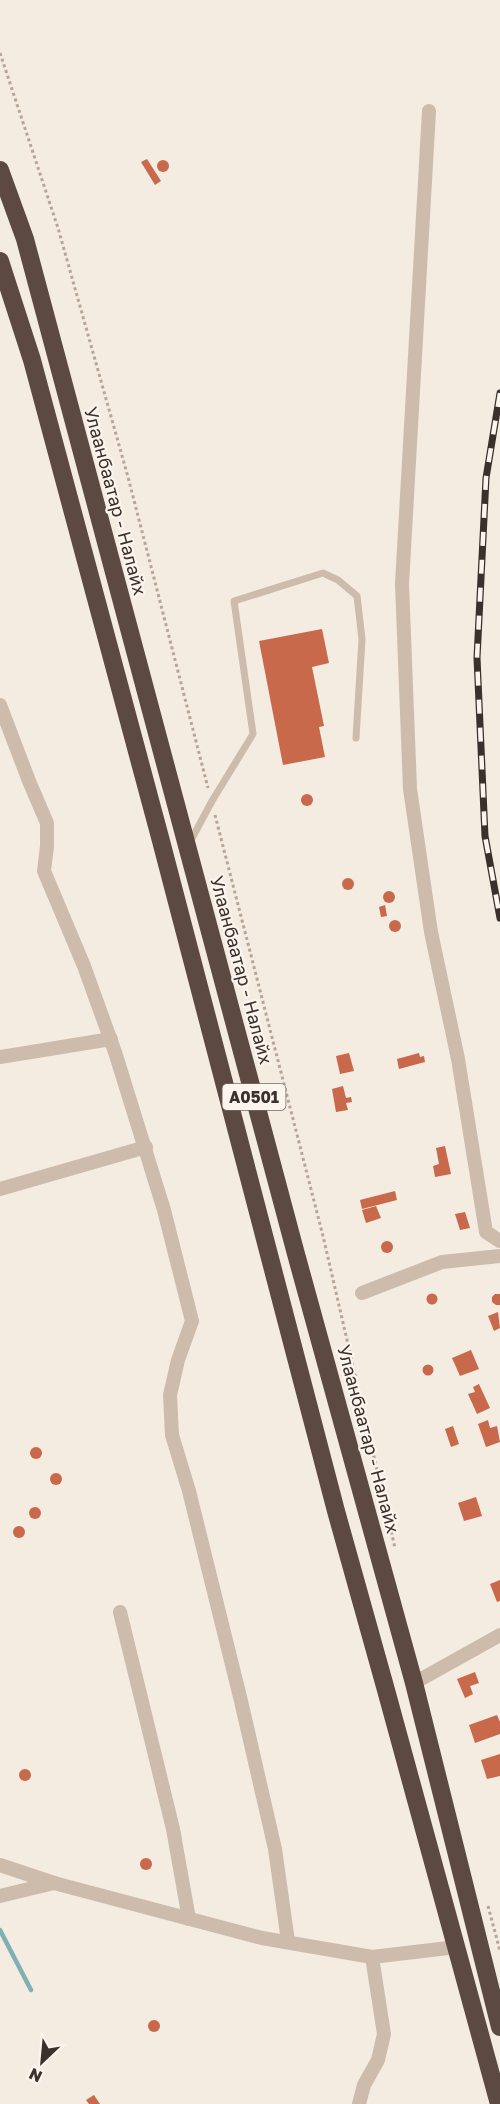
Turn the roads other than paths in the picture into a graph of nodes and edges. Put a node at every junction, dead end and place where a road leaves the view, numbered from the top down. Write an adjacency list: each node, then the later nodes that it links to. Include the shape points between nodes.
1 (429, 111): 11 (street, via 402,584 410,789 431,932 458,1059 486,1232)
2 (0, 170): 6 (highway, Улаанбаатар - Налайх / A0501, via 24,239)
3 (0, 261): 22 (highway, A0501, via 32,360 336,1511)
4 (0, 705): 7 (street, via 47,823 44,871)
5 (356, 738): 6 (lane, via 362,639 357,596 323,573 234,601 253,734)
6 (187, 847): 16 (highway, Улаанбаатар - Налайх / A0501)
7 (111, 1039): 8 (street); 9 (street)
8 (0, 1057)
9 (146, 1147): 10 (street); 21 (street, via 192,1321 170,1395 172,1435 265,1804)
10 (0, 1189)
11 (500, 1241)
12 (500, 1256): 13 (street, via 442,1262)
13 (362, 1293)
14 (120, 1612): 20 (street, via 173,1829)
15 (500, 1635): 16 (street)
16 (414, 1683): 24 (highway, Улаанбаатар - Налайх / A0501)
17 (0, 1864): 18 (street)
18 (54, 1883): 19 (street); 20 (street)
19 (0, 1896)
20 (189, 1919): 21 (street)
21 (288, 1941): 23 (street)
22 (457, 1947): 23 (street); 26 (highway, A0501)
23 (372, 1957): 25 (street, via 384,2034 378,2060)
24 (500, 2027)
25 (359, 2104)
26 (499, 2104)

